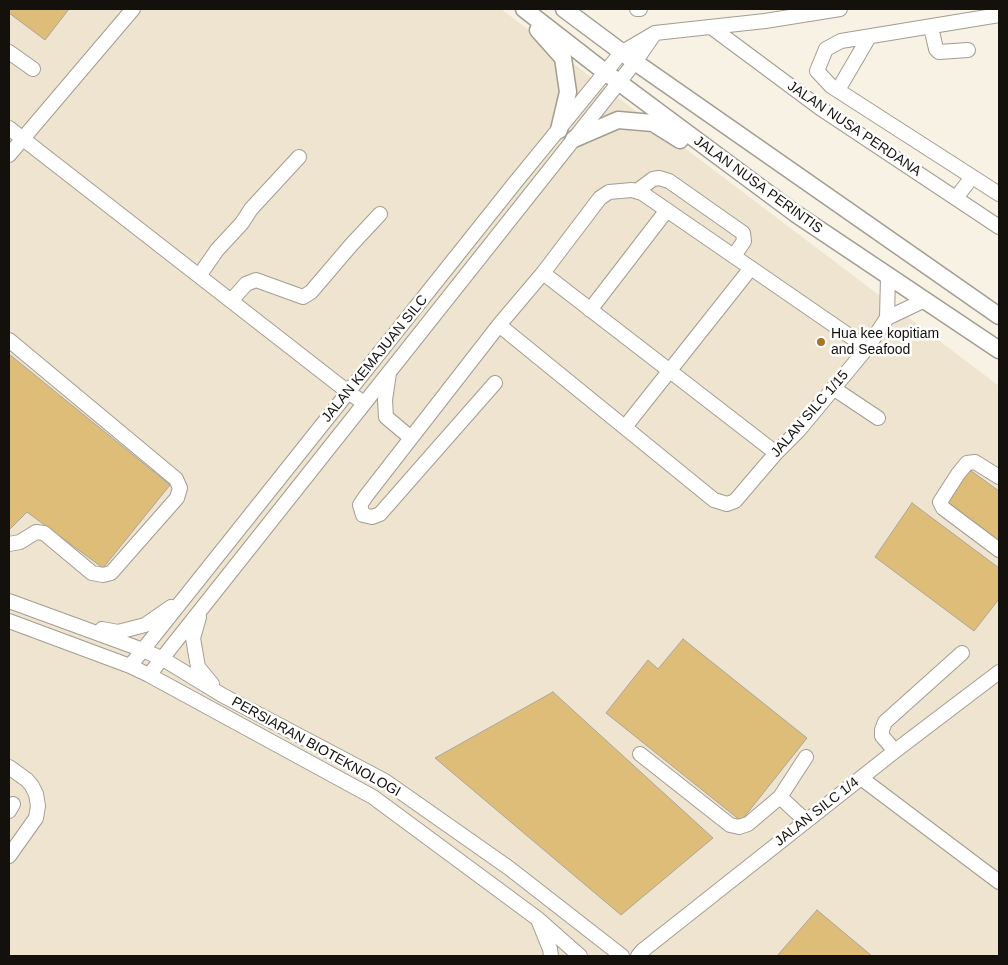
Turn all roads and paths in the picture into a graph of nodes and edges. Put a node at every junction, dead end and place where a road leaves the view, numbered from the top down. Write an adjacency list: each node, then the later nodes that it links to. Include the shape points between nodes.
1 (133, 9): 21 (street)
2 (516, 9): 20 (main road, via 563,58 568,92)
3 (524, 9): 16 (main road, JALAN NUSA PERINTIS)
4 (564, 9): 13 (main road, JALAN NUSA PERINTIS)
5 (840, 9): 7 (street)
6 (999, 15): 8 (street)
7 (710, 27): 9 (street); 30 (street, JALAN NUSA PERDANA, via 820,108)
8 (931, 27): 10 (street); 11 (street, via 939,52)
9 (655, 33): 13 (street, JALAN KEMAJUAN SILC); 14 (street, JALAN KEMAJUAN SILC)
10 (869, 37): 18 (street); 18 (street, via 841,41 826,49 818,70)
11 (968, 50)
12 (9, 52): 15 (street)
13 (621, 53): 14 (main road, JALAN NUSA PERINTIS); 16 (street, JALAN KEMAJUAN SILC)
14 (635, 62): 17 (street, JALAN KEMAJUAN SILC); 45 (main road, JALAN NUSA PERINTIS)
15 (33, 69)
16 (605, 72): 17 (main road, JALAN NUSA PERINTIS); 20 (street, JALAN KEMAJUAN SILC)
17 (619, 82): 22 (street, JALAN KEMAJUAN SILC); 33 (main road, JALAN NUSA PERINTIS)
18 (838, 90): 25 (street)
19 (9, 128): 21 (street)
20 (559, 130): 26 (street, JALAN KEMAJUAN SILC)
21 (23, 138): 23 (street); 40 (street)
22 (574, 139): 29 (street, JALAN KEMAJUAN SILC); 33 (main road, via 618,120 653,123)
23 (9, 155)
24 (299, 157): 40 (street, via 217,250)
25 (972, 177): 28 (street); 30 (street)
26 (514, 184): 29 (street); 34 (street, JALAN KEMAJUAN SILC)
27 (637, 191): 31 (street); 37 (street, via 653,179 669,181 743,232 744,241); 39 (street, via 614,191 600,198)
28 (999, 194)
29 (529, 196): 36 (street, JALAN KEMAJUAN SILC)
30 (956, 198): 35 (street, JALAN NUSA PERDANA)
31 (667, 210): 37 (street); 44 (street)
32 (380, 214): 43 (street, via 303,297 256,280 246,284)
33 (796, 214): 41 (main road, JALAN NUSA PERINTIS)
34 (484, 223): 36 (street); 55 (street, JALAN KEMAJUAN SILC)
35 (999, 227)
36 (498, 234): 52 (street, JALAN KEMAJUAN SILC)
37 (734, 256): 38 (street)
38 (752, 268): 49 (street); 51 (street)
39 (543, 273): 44 (street); 47 (street)
40 (199, 276): 43 (street)
41 (888, 276): 42 (main road, JALAN NUSA PERINTIS); 46 (street)
42 (925, 300): 46 (street); 50 (main road, JALAN NUSA PERINTIS)
43 (231, 301): 55 (street)
44 (590, 310): 51 (street)
45 (999, 316)
46 (887, 318): 49 (street, JALAN SILC 1/15)
47 (499, 325): 58 (street); 59 (street)
48 (9, 340): 62 (street, via 176,479 180,488 177,498 111,573 92,573 44,533 36,532 20,542)
49 (868, 348): 54 (street, JALAN SILC 1/15)
50 (999, 350)
51 (669, 370): 58 (street); 60 (street)
52 (389, 372): 56 (street, JALAN KEMAJUAN SILC); 59 (street, via 386,417)
53 (495, 383): 59 (street, via 380,514 372,517 362,515 360,505 363,500)
54 (833, 388): 57 (street); 60 (street, JALAN SILC 1/15)
55 (348, 392): 56 (street); 64 (street, JALAN KEMAJUAN SILC)
56 (364, 403): 66 (street, JALAN KEMAJUAN SILC)
57 (878, 418)
58 (625, 427): 60 (street, JALAN SILC 1/15, via 714,500 727,504 735,500)
59 (411, 438)
60 (776, 453)
61 (999, 477): 63 (street, via 975,462 967,463 940,502 943,508)
62 (9, 544)
63 (999, 550)
64 (183, 600): 68 (street, via 145,625 118,632); 69 (street, JALAN KEMAJUAN SILC)
65 (9, 601): 68 (street, PERSIARAN BIOTEKNOLOGI)
66 (202, 610): 71 (street, JALAN KEMAJUAN SILC); 75 (street, via 193,638 198,668)
67 (9, 621): 72 (street, PERSIARAN BIOTEKNOLOGI)
68 (69, 623): 69 (street, PERSIARAN BIOTEKNOLOGI)
69 (143, 650): 71 (street, PERSIARAN BIOTEKNOLOGI); 72 (street, JALAN KEMAJUAN SILC)
70 (962, 653): 76 (street, via 885,722 882,736)
71 (163, 659): 74 (street, JALAN KEMAJUAN SILC); 75 (street, PERSIARAN BIOTEKNOLOGI)
72 (130, 666): 74 (street, PERSIARAN BIOTEKNOLOGI)
73 (999, 672): 76 (street, JALAN SILC 1/4)
74 (150, 676): 85 (street, PERSIARAN BIOTEKNOLOGI, via 373,797)
75 (222, 696): 89 (street, PERSIARAN BIOTEKNOLOGI, via 385,781 509,868)
76 (895, 751): 80 (street, JALAN SILC 1/4)
77 (640, 754): 81 (street, via 730,825 748,824)
78 (806, 757): 81 (street)
79 (9, 768): 83 (street, via 32,786 38,806 36,818)
80 (861, 778): 82 (street, JALAN SILC 1/4); 84 (street)
81 (780, 797): 82 (street)
82 (806, 821): 86 (street, JALAN SILC 1/4)
83 (9, 856)
84 (999, 882)
85 (538, 919): 87 (street); 88 (street, PERSIARAN BIOTEKNOLOGI)
86 (640, 953): 89 (street)
87 (551, 956)
88 (580, 956)
89 (620, 956)

